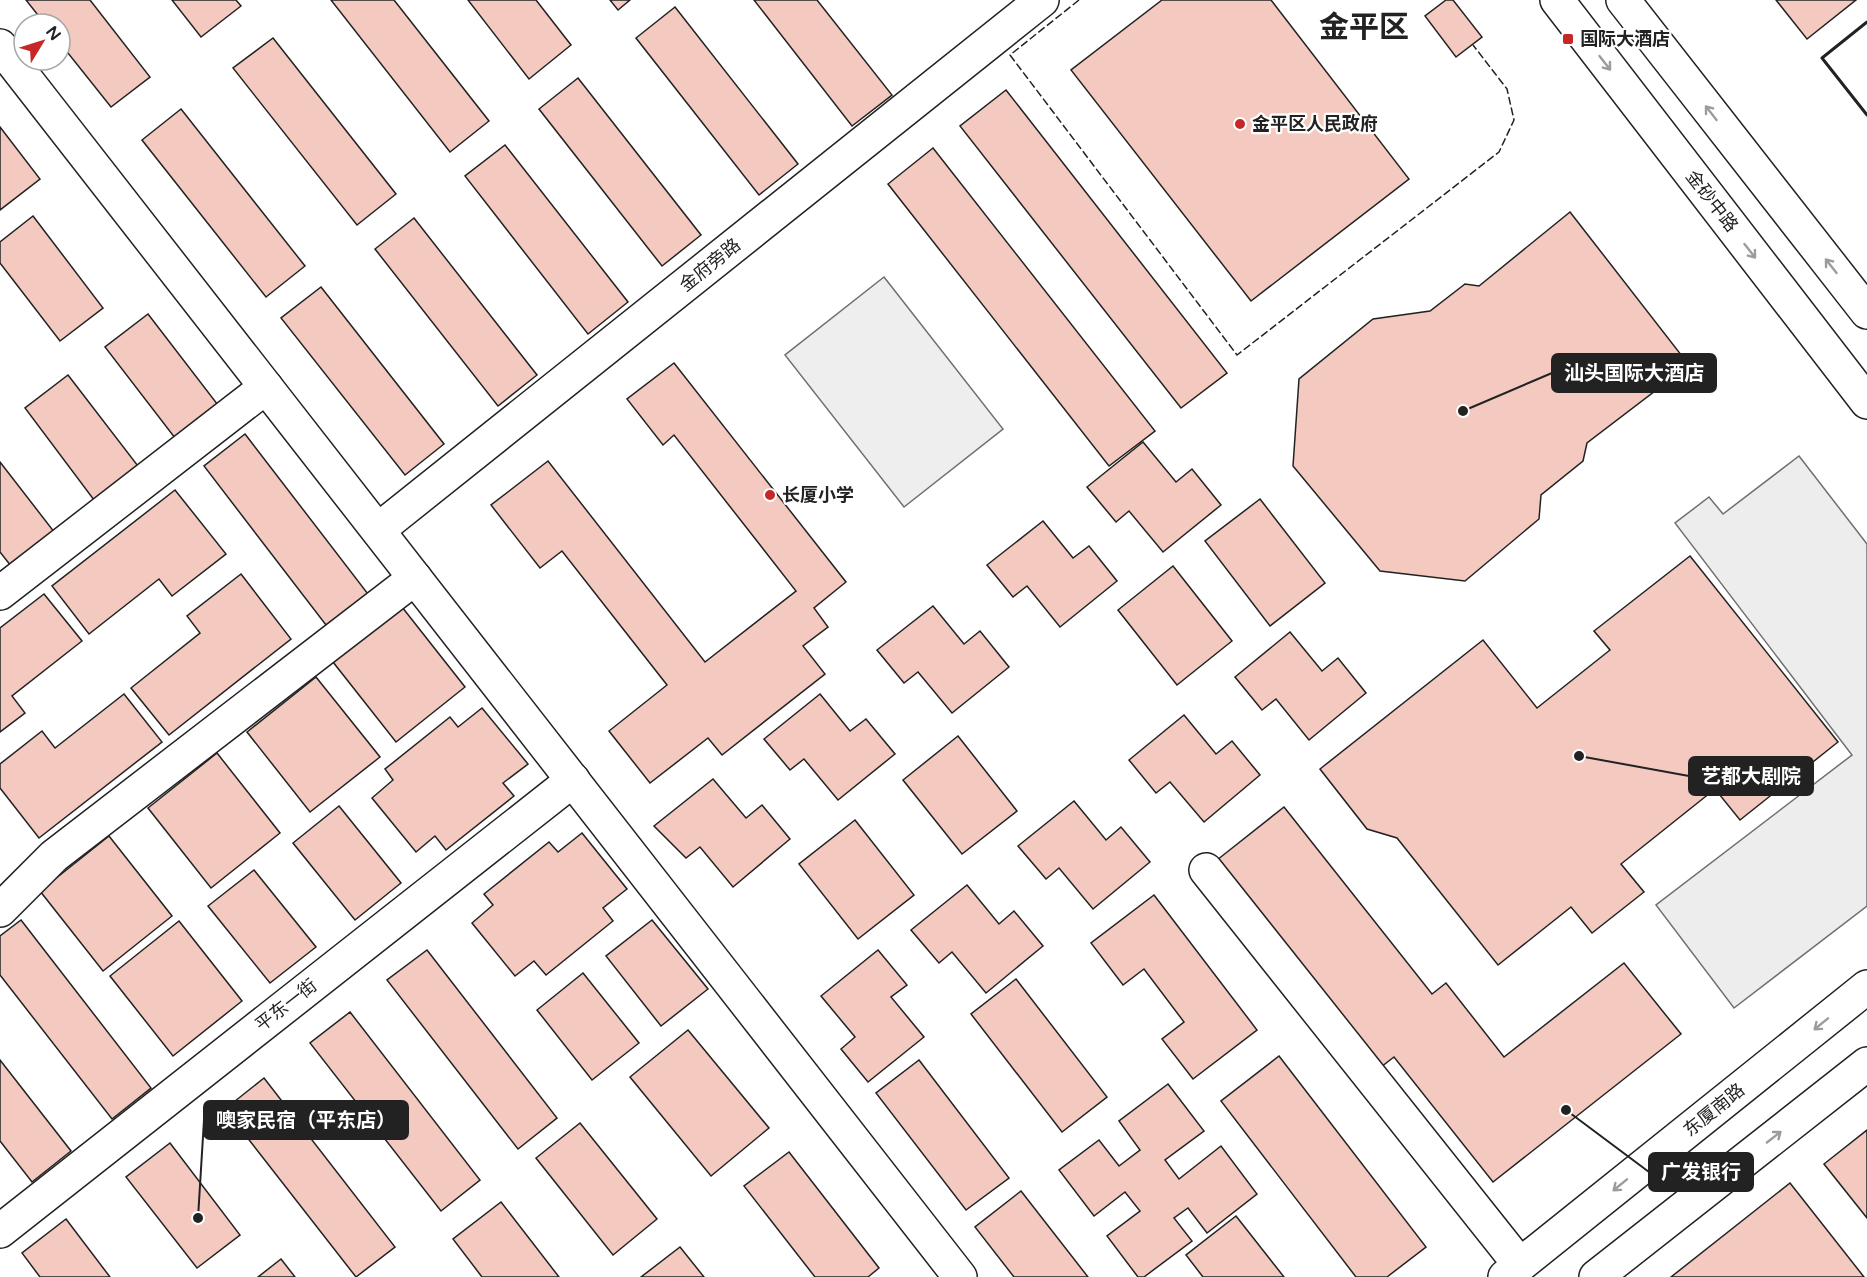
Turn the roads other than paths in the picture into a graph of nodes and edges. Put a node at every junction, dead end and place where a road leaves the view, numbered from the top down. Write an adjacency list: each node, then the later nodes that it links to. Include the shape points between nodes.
1 (1042, 0): 8 (street, 金府旁路)
2 (1557, 0): 7 (street, 金砂中路, one-way to 7)
3 (1623, 0): 5 (street, one-way to 3)
4 (0, 46): 6 (street)
5 (1867, 312)
6 (266, 387): 8 (street); 10 (street)
7 (1867, 402)
8 (378, 530): 9 (street)
9 (415, 578): 11 (street); 13 (street, via 54,856)
10 (0, 593)
11 (573, 780): 16 (street, 平东一街); 18 (street)
12 (1206, 870): 17 (street)
13 (0, 910)
14 (1867, 987): 17 (street, 东厦南路, one-way to 17)
15 (1867, 1064): 19 (street, one-way to 15)
16 (0, 1231)
17 (1513, 1271)
18 (960, 1277)
19 (1596, 1277)

